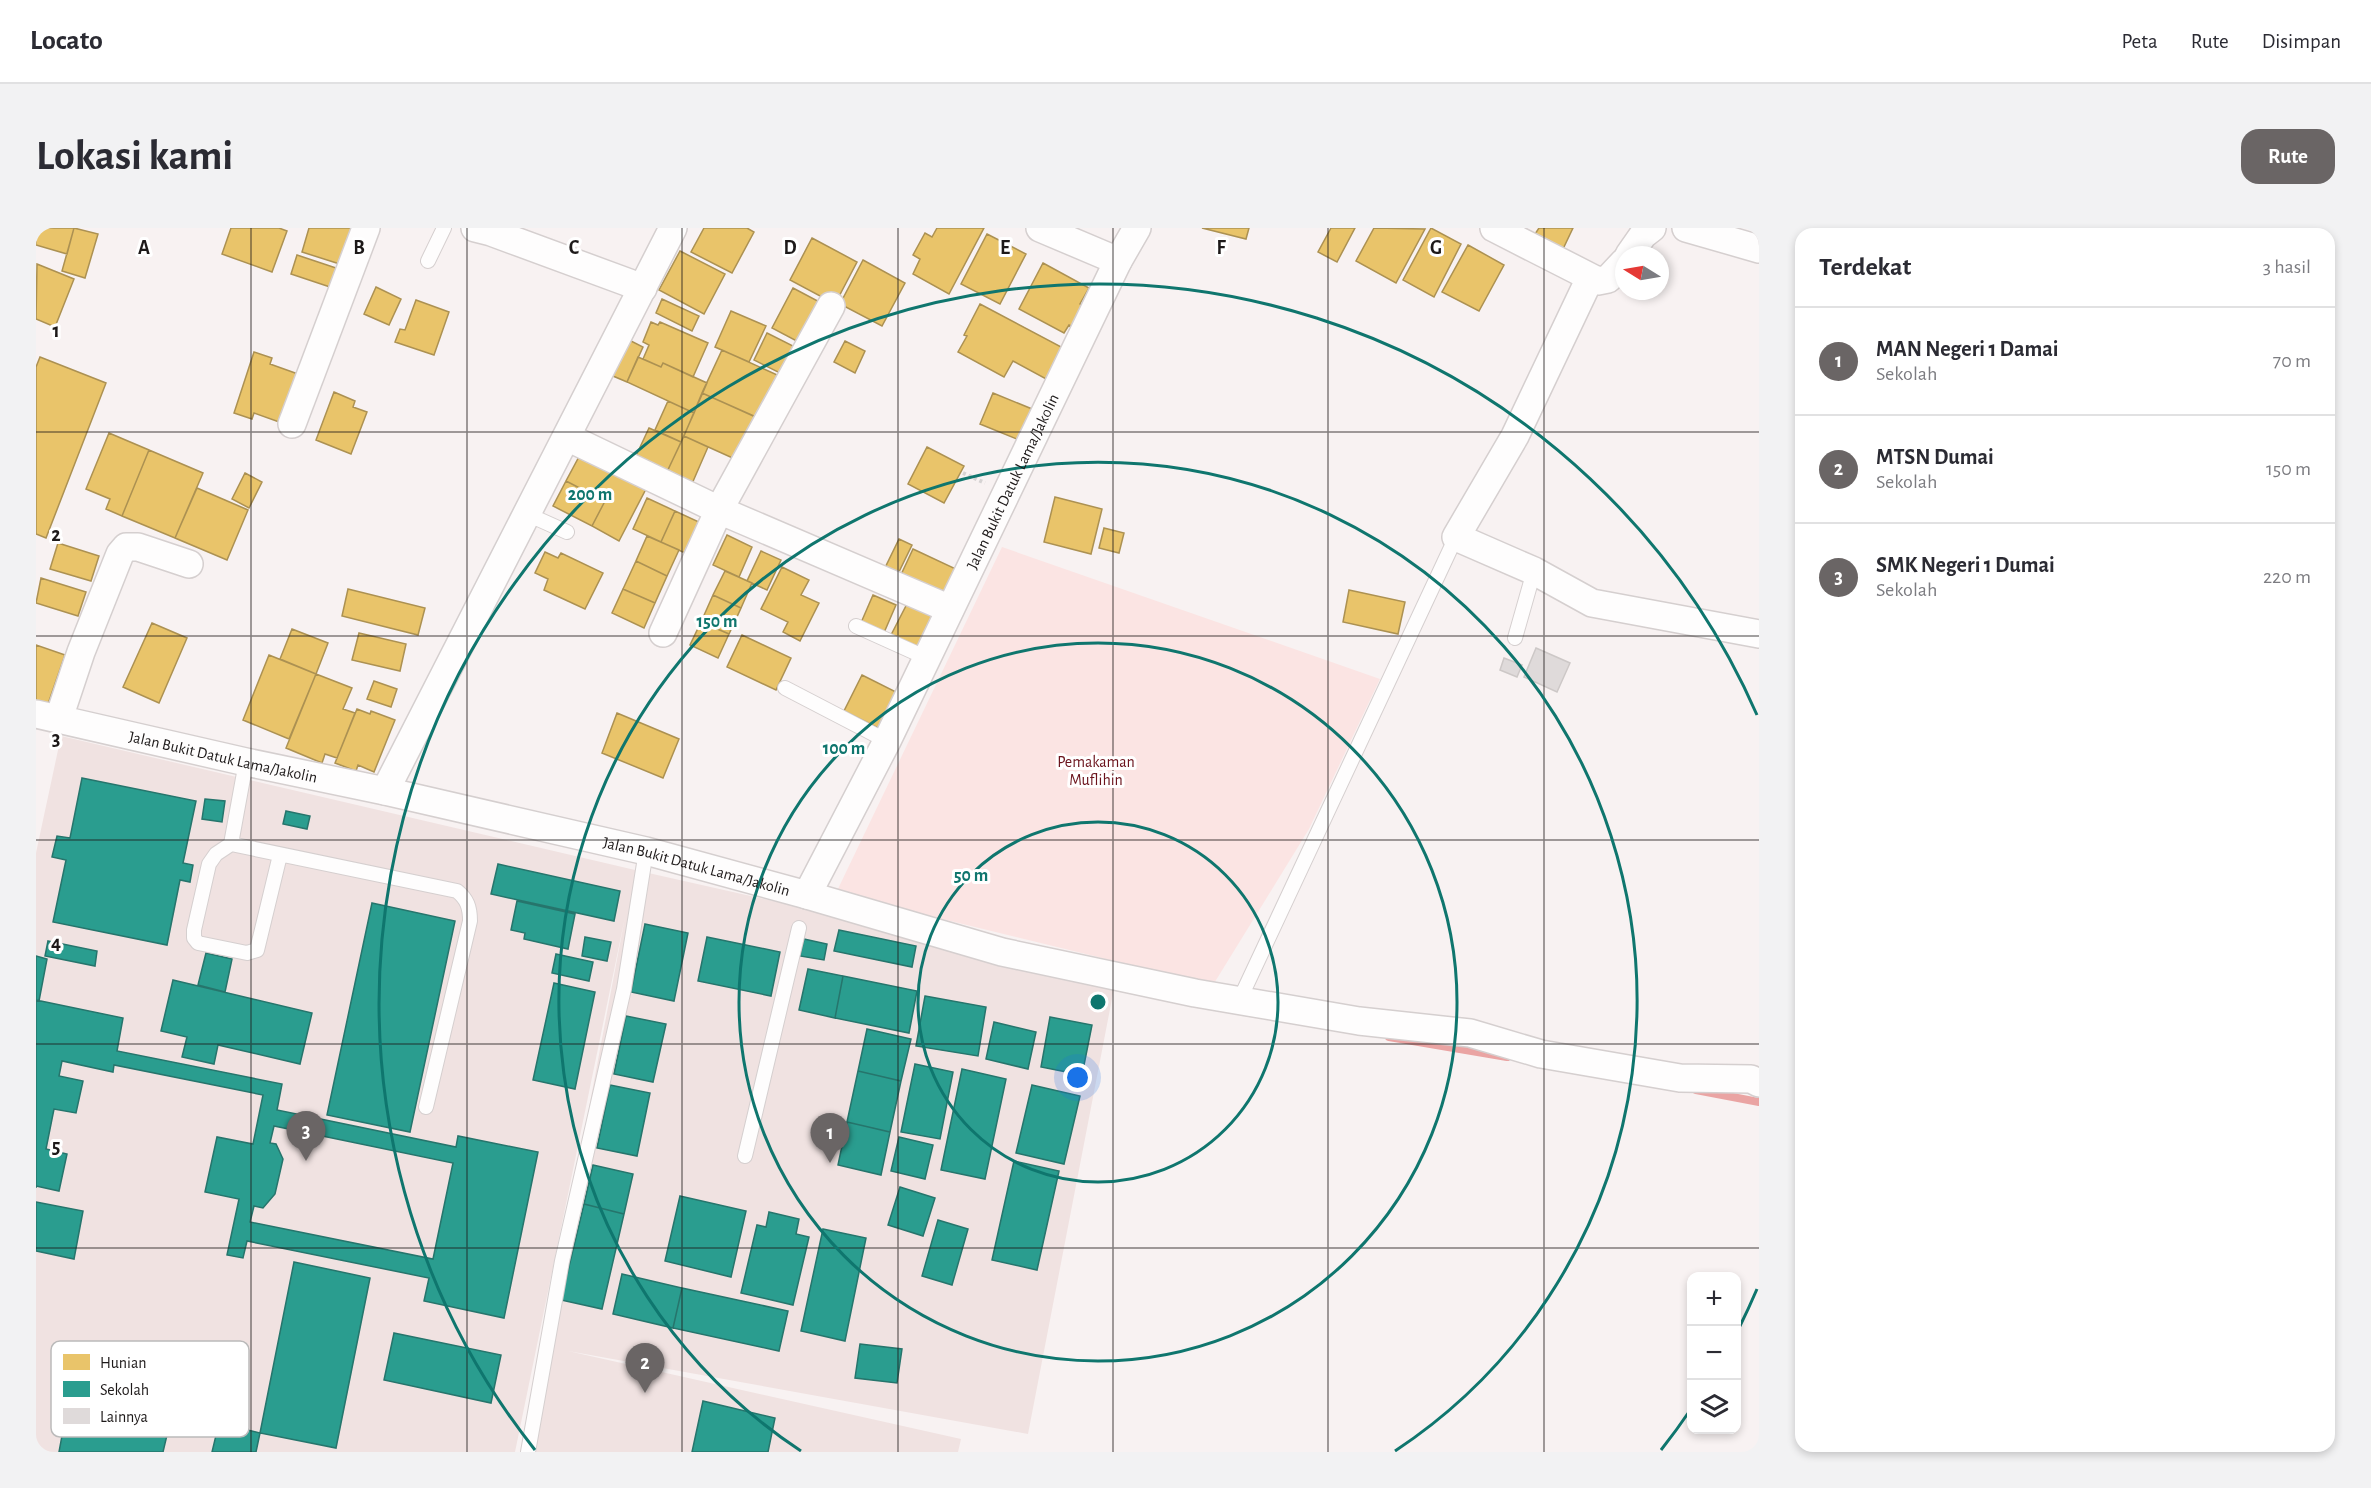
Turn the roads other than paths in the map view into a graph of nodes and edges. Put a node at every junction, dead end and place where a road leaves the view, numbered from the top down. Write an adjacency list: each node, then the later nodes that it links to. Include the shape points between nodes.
1 (366, 228): 18 (street)
2 (444, 228): 12 (lane)
3 (475, 228): 16 (street)
4 (673, 228): 16 (street)
5 (1040, 228): 13 (street)
6 (1137, 228): 13 (street, Jalan Bukit Datuk Lama/Jakolin)
7 (1494, 228): 15 (street)
8 (1652, 228): 10 (street)
9 (1686, 228): 11 (street)
10 (1635, 246)
11 (1759, 249)
12 (428, 261)
13 (1118, 261): 26 (street, Jalan Bukit Datuk Lama/Jakolin)
14 (1615, 272): 15 (street, via 1608,279)
15 (1590, 278): 23 (street, via 1515,436)
16 (643, 288): 19 (street)
17 (831, 306): 20 (street)
18 (292, 424)
19 (567, 437): 20 (street); 21 (street)
20 (719, 510): 26 (street); 28 (street)
21 (527, 514): 22 (lane); 36 (street)
22 (567, 532)
23 (1456, 537): 25 (street); 42 (lane)
24 (189, 564): 33 (street, via 138,547 126,548 120,554 81,652)
25 (1534, 570): 29 (street, via 1593,603); 30 (lane)
26 (950, 609): 31 (street, Jalan Bukit Datuk Lama/Jakolin)
27 (856, 626): 31 (lane)
28 (663, 633)
29 (1759, 634)
30 (1515, 638)
31 (927, 658): 34 (street, Jalan Bukit Datuk Lama/Jakolin)
32 (785, 688): 34 (lane)
33 (47, 716): 35 (street, Jalan Bukit Datuk Lama/Jakolin)
34 (887, 741): 40 (street, Jalan Bukit Datuk Lama/Jakolin)
35 (246, 762): 36 (street, Jalan Bukit Datuk Lama/Jakolin); 37 (lane)
36 (386, 791): 38 (street, Jalan Bukit Datuk Lama/Jakolin)
37 (231, 844): 39 (lane); 39 (lane, via 209,864 194,930 194,938 204,945 247,953 257,950)
38 (646, 852): 40 (street, Jalan Bukit Datuk Lama/Jakolin); 46 (lane, via 624,989 562,1261)
39 (280, 855): 44 (lane, via 457,891 468,903 470,921)
40 (806, 900): 42 (street, via 1002,952)
41 (799, 928): 45 (lane)
42 (1239, 1000): 43 (street, via 1359,1021 1470,1033 1541,1054 1680,1078)
43 (1756, 1076)
44 (426, 1107)
45 (745, 1155)
46 (528, 1452)

